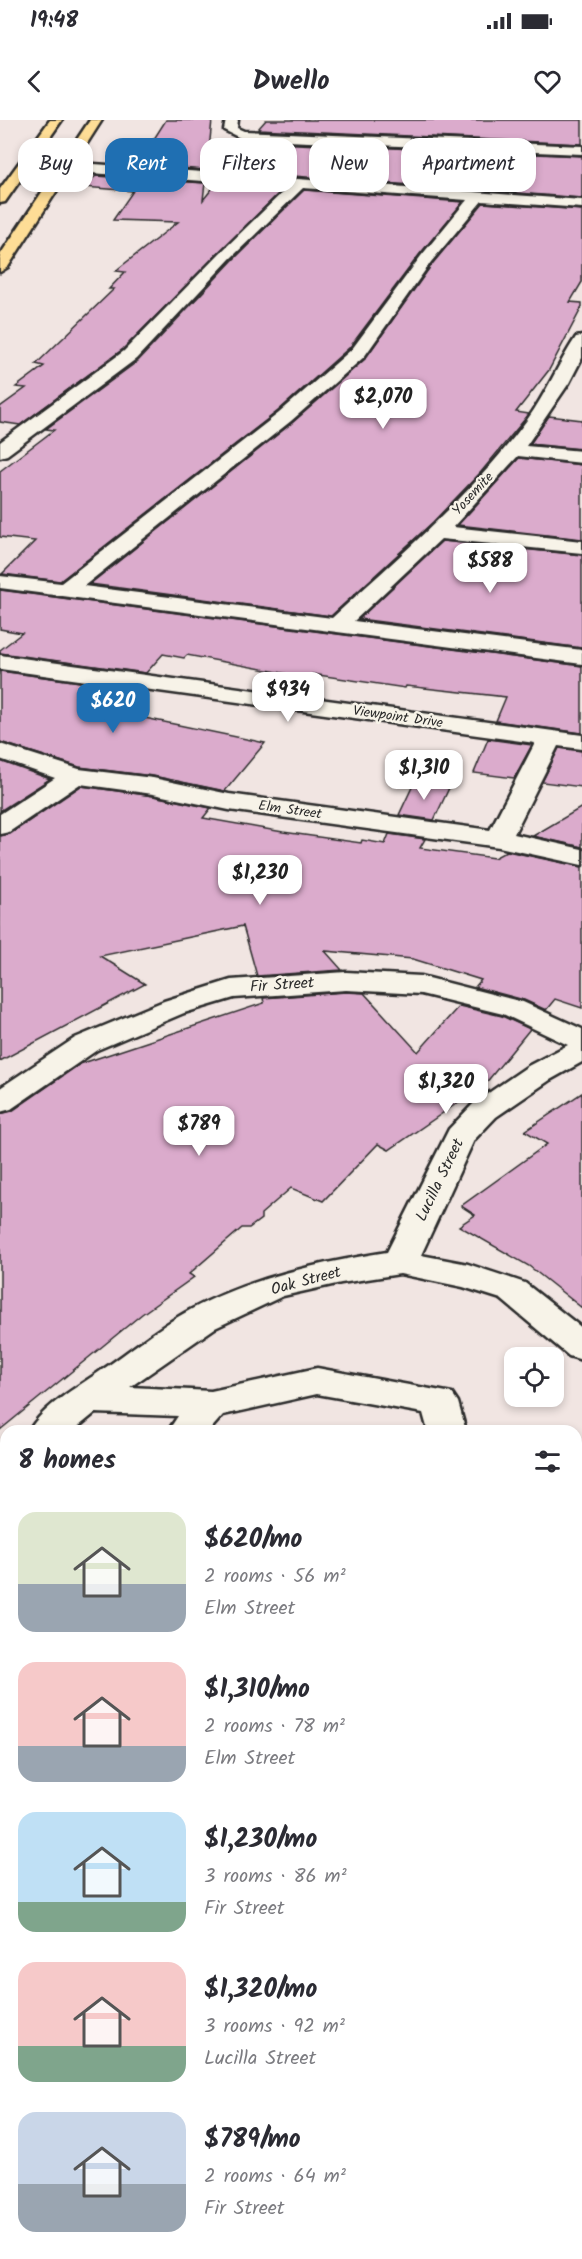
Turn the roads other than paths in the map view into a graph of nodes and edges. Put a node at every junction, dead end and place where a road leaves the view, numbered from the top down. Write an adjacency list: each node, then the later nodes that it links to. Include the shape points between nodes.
1 (56, 120): 4 (main road)
2 (96, 120): 5 (main road)
3 (232, 120): 6 (street, via 230,130 242,135)
4 (44, 138)
5 (85, 138)
6 (582, 150)
7 (93, 168): 9 (street)
8 (18, 175): 12 (main road)
9 (300, 183): 11 (street); 18 (street, via 130,355)
10 (50, 192): 14 (main road)
11 (479, 195): 13 (street); 23 (street, via 426,259 358,354 285,417)
12 (0, 199)
13 (582, 204)
14 (0, 267)
15 (582, 341): 16 (street, Yosemite)
16 (574, 375): 17 (street, Yosemite)
17 (514, 450): 19 (street); 20 (street, Yosemite)
18 (0, 451)
19 (582, 457)
20 (437, 532): 21 (street); 24 (street, Yosemite)
21 (582, 547)
22 (0, 582): 23 (street)
23 (66, 590): 24 (street)
24 (337, 625): 26 (street)
25 (0, 648): 28 (street, Viewpoint Drive)
26 (582, 657)
27 (0, 662): 29 (street, Viewpoint Drive)
28 (582, 726)
29 (550, 738): 30 (street, Viewpoint Drive); 34 (street)
30 (582, 742)
31 (0, 751): 32 (street, Elm Street)
32 (75, 776): 33 (street); 34 (street, Elm Street, via 153,786 229,802)
33 (0, 826)
34 (499, 839): 35 (street, Elm Street)
35 (582, 857)
36 (582, 1040): 38 (street, Fir Street, via 513,1008 421,985 346,981 231,989 174,1007 86,1044)
37 (582, 1050): 39 (street, Lucilla Street, via 539,1073 485,1110 460,1136)
38 (0, 1102)
39 (400, 1262): 40 (street, Oak Street, via 468,1276 513,1291); 41 (street, Oak Street, via 273,1287 202,1319)
40 (582, 1347)
41 (87, 1399): 42 (street); 43 (street, Oak Street)
42 (211, 1404): 44 (street); 45 (street, via 317,1381 439,1402)
43 (55, 1425)
44 (192, 1425)
45 (445, 1425)

